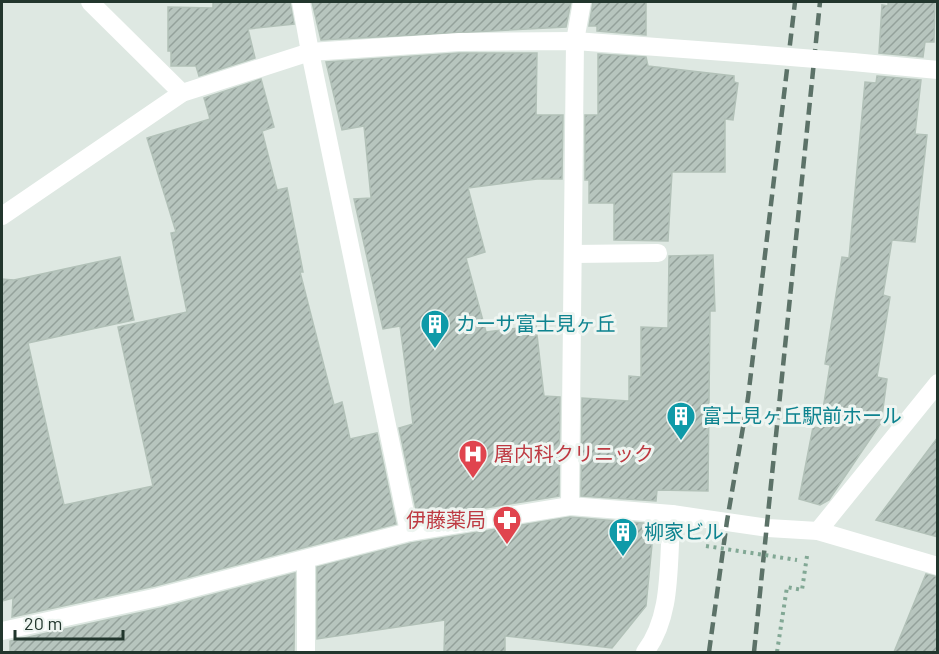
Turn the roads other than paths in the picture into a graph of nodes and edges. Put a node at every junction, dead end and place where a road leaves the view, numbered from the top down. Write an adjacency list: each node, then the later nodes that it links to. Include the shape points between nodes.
1 (90, 2): 7 (street)
2 (301, 2): 5 (street)
3 (582, 2): 4 (street)
4 (575, 41): 5 (street, via 447,43); 6 (street, bridge); 10 (street)
5 (310, 52): 7 (street); 14 (street)
6 (938, 70)
7 (182, 93): 8 (street)
8 (2, 216)
9 (658, 253): 10 (street)
10 (573, 254): 12 (street)
11 (938, 383): 15 (street)
12 (570, 506): 13 (street); 14 (street)
13 (672, 514): 15 (street); 20 (street, via 665,608 655,639)
14 (409, 532): 16 (street)
15 (814, 539): 17 (street)
16 (306, 560): 18 (street); 19 (street)
17 (938, 566)
18 (2, 631)
19 (306, 652)
20 (645, 652)

